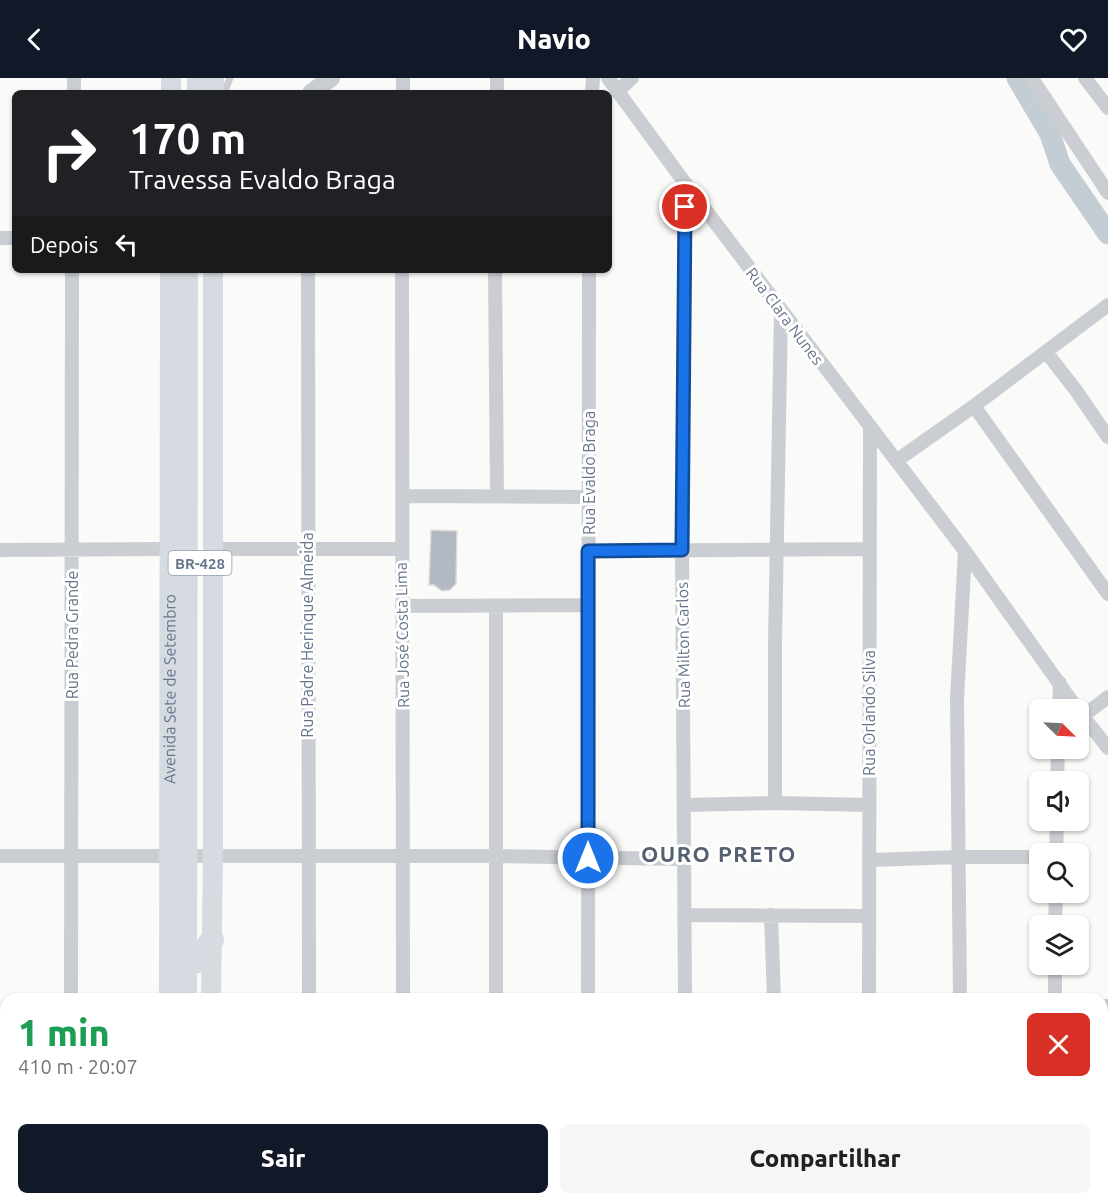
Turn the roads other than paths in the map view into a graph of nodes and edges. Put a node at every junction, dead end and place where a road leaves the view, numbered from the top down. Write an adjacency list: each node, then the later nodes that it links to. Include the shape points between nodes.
1 (331, 78): 6 (street)
2 (608, 78): 7 (street, Rua Clara Nunes)
3 (632, 78): 7 (street)
4 (1086, 78): 8 (street)
5 (1034, 80): 10 (street)
6 (310, 90)
7 (617, 92): 9 (street, Rua Clara Nunes)
8 (1108, 108)
9 (685, 183): 21 (street, Rua Clara Nunes); 37 (street, Rua Milton Carlos)
10 (1108, 193)
11 (72, 273): 36 (street, Rua Pedra Grande)
12 (171, 273): 31 (main road, Avenida Sete de Setembro)
13 (186, 273): 57 (highway, Avenida Sete de Setembro / BR-428)
14 (201, 273): 57 (highway, Avenida Sete de Setembro / BR-428)
15 (213, 273): 32 (main road, Avenida Sete de Setembro)
16 (308, 273): 30 (street, Rua Padre Herinque Almeida)
17 (402, 273): 27 (street, Rua José Costa Lima)
18 (495, 273): 28 (street)
19 (589, 273): 29 (street, Rua Evaldo Braga)
20 (1108, 305): 22 (street)
21 (781, 311): 24 (street, Rua Clara Nunes); 38 (street)
22 (1046, 352): 23 (street); 25 (street)
23 (974, 406): 26 (street); 41 (street)
24 (870, 427): 26 (street, Rua Clara Nunes); 34 (street, Rua Orlando Silva)
25 (1108, 437)
26 (896, 461): 40 (street, Rua Clara Nunes)
27 (402, 496): 28 (street); 33 (street, Rua José Costa Lima)
28 (497, 496): 29 (street)
29 (589, 496): 39 (street, Rua Evaldo Braga)
30 (307, 548): 32 (street); 33 (street); 59 (street, Rua Padre Herinque Almeida)
31 (168, 549): 36 (street); 57 (main road, Avenida Sete de Setembro)
32 (213, 549): 57 (main road, Avenida Sete de Setembro)
33 (402, 549): 43 (street, Rua José Costa Lima)
34 (869, 549): 38 (street); 54 (street, Rua Orlando Silva)
35 (0, 550): 36 (street)
36 (73, 550): 56 (street, Rua Pedra Grande)
37 (682, 550): 38 (street); 39 (street); 53 (street, Rua Milton Carlos)
38 (776, 550): 52 (street)
39 (588, 551): 42 (street, Rua Evaldo Braga)
40 (964, 551): 45 (street, Rua Clara Nunes); 61 (street, via 957,699)
41 (1108, 594)
42 (588, 604): 44 (street); 63 (street, Rua Evaldo Braga)
43 (402, 606): 44 (street); 60 (street, Rua José Costa Lima)
44 (496, 606): 58 (street)
45 (1060, 683): 47 (street); 48 (street, Rua Clara Nunes)
46 (1108, 697): 49 (street)
47 (1059, 699)
48 (1071, 699)
49 (1089, 707)
50 (1089, 724): 51 (street, Rua Clara Nunes)
51 (1108, 748)
52 (775, 803): 53 (street); 54 (street)
53 (684, 805): 64 (street, Rua Milton Carlos)
54 (869, 805): 65 (street, Rua Orlando Silva)
55 (0, 856): 56 (street)
56 (72, 856): 57 (street); 72 (street, Rua Pedra Grande)
57 (191, 856): 59 (street); 69 (main road, Avenida Sete de Setembro); 70 (highway, Avenida Sete de Setembro / BR-428); 73 (main road, Avenida Sete de Setembro); 74 (highway, Avenida Sete de Setembro / BR-428)
58 (494, 856): 60 (street); 63 (street); 79 (street)
59 (308, 857): 60 (street); 77 (street, Rua Padre Herinque Almeida)
60 (404, 857): 78 (street, Rua José Costa Lima)
61 (959, 857): 62 (street); 65 (street); 84 (street)
62 (1029, 857)
63 (588, 858): 64 (street); 80 (street, Rua Evaldo Braga)
64 (684, 859): 66 (street, Rua Milton Carlos)
65 (870, 860): 68 (street, Rua Orlando Silva)
66 (684, 915): 67 (street); 81 (street, Rua Milton Carlos)
67 (771, 915): 68 (street); 82 (street)
68 (869, 916): 83 (street, Rua Orlando Silva)
69 (212, 940): 70 (highway); 76 (main road, Avenida Sete de Setembro)
70 (198, 961): 75 (highway, Avenida Sete de Setembro / BR-428)
71 (1055, 975): 85 (street)
72 (71, 993)
73 (170, 993)
74 (185, 993)
75 (198, 993)
76 (211, 993)
77 (309, 993)
78 (403, 993)
79 (496, 993)
80 (588, 993)
81 (685, 993)
82 (774, 993)
83 (869, 993)
84 (960, 993)
85 (1055, 993)

